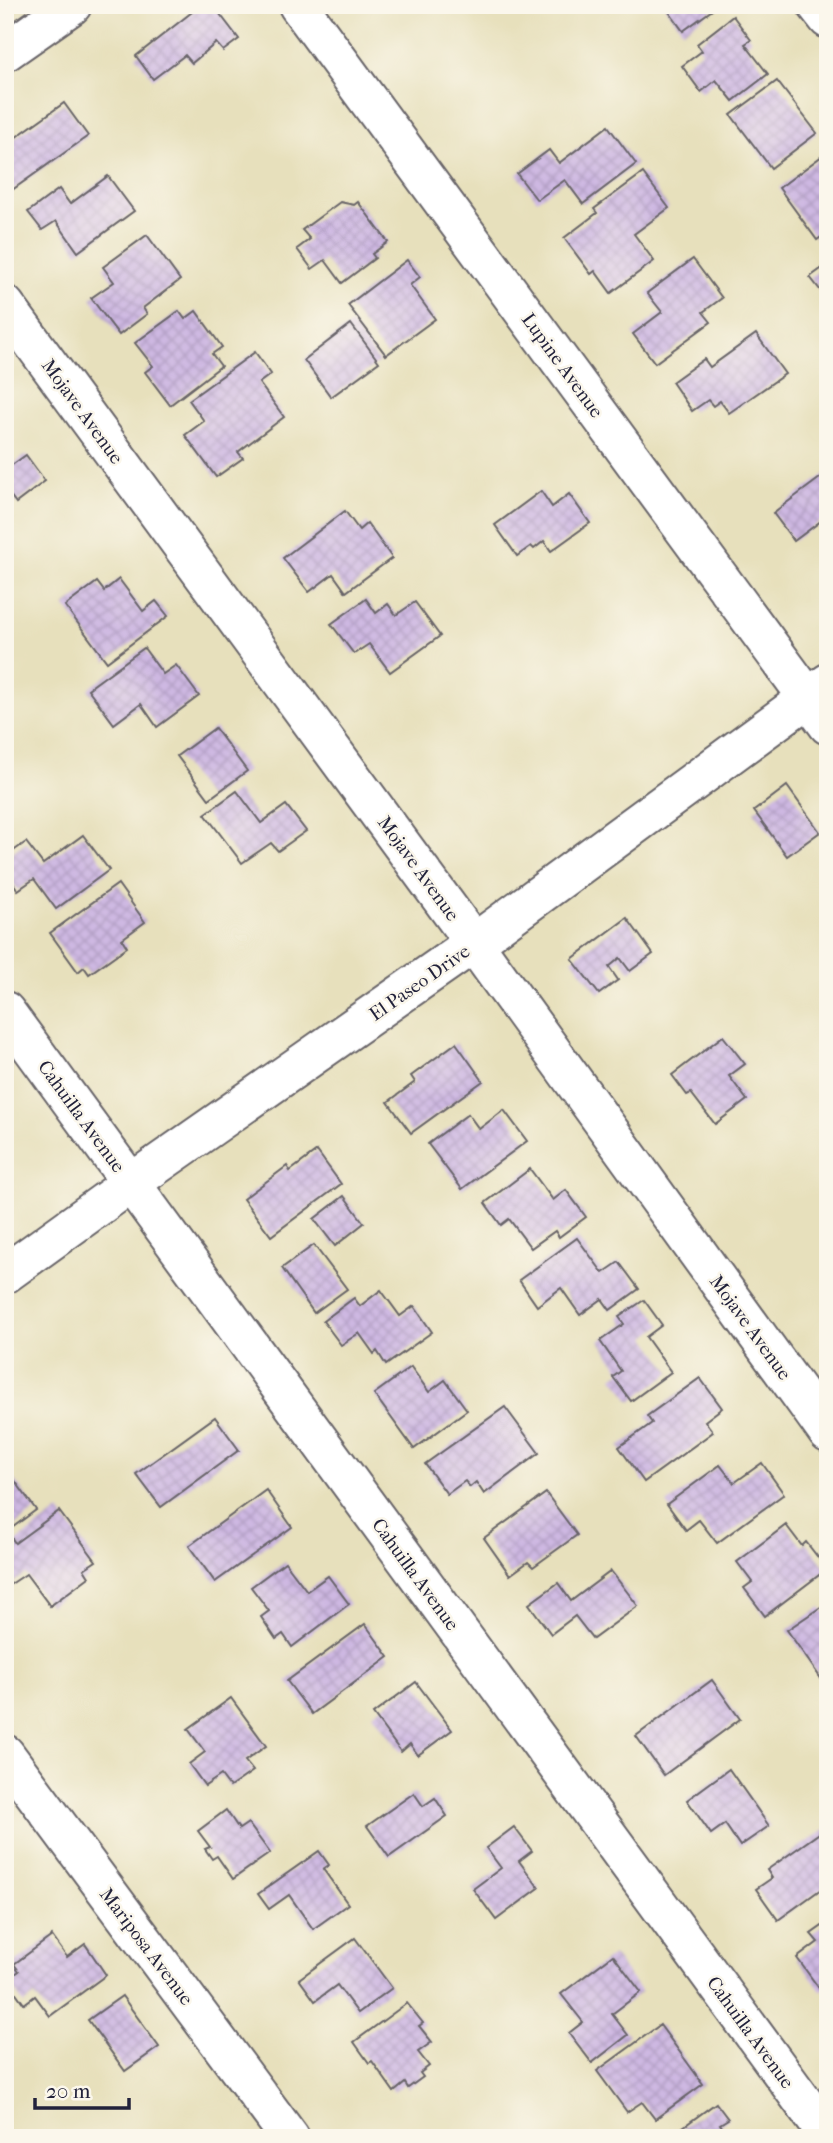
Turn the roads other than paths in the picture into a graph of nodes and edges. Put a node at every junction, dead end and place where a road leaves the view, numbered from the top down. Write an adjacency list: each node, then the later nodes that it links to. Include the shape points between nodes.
1 (72, 5): 5 (street)
2 (298, 5): 7 (street, Lupine Avenue)
3 (817, 5): 4 (street)
4 (828, 19)
5 (5, 52)
6 (5, 305): 8 (street, Mojave Avenue)
7 (821, 702): 8 (street, El Paseo Drive)
8 (474, 943): 10 (street, El Paseo Drive); 12 (street, Mojave Avenue)
9 (5, 1011): 10 (street, Cahuilla Avenue)
10 (131, 1183): 11 (street, El Paseo Drive); 14 (street, Cahuilla Avenue)
11 (5, 1274)
12 (828, 1433)
13 (5, 1754): 15 (street, Mariposa Avenue)
14 (828, 2137)
15 (290, 2138)

